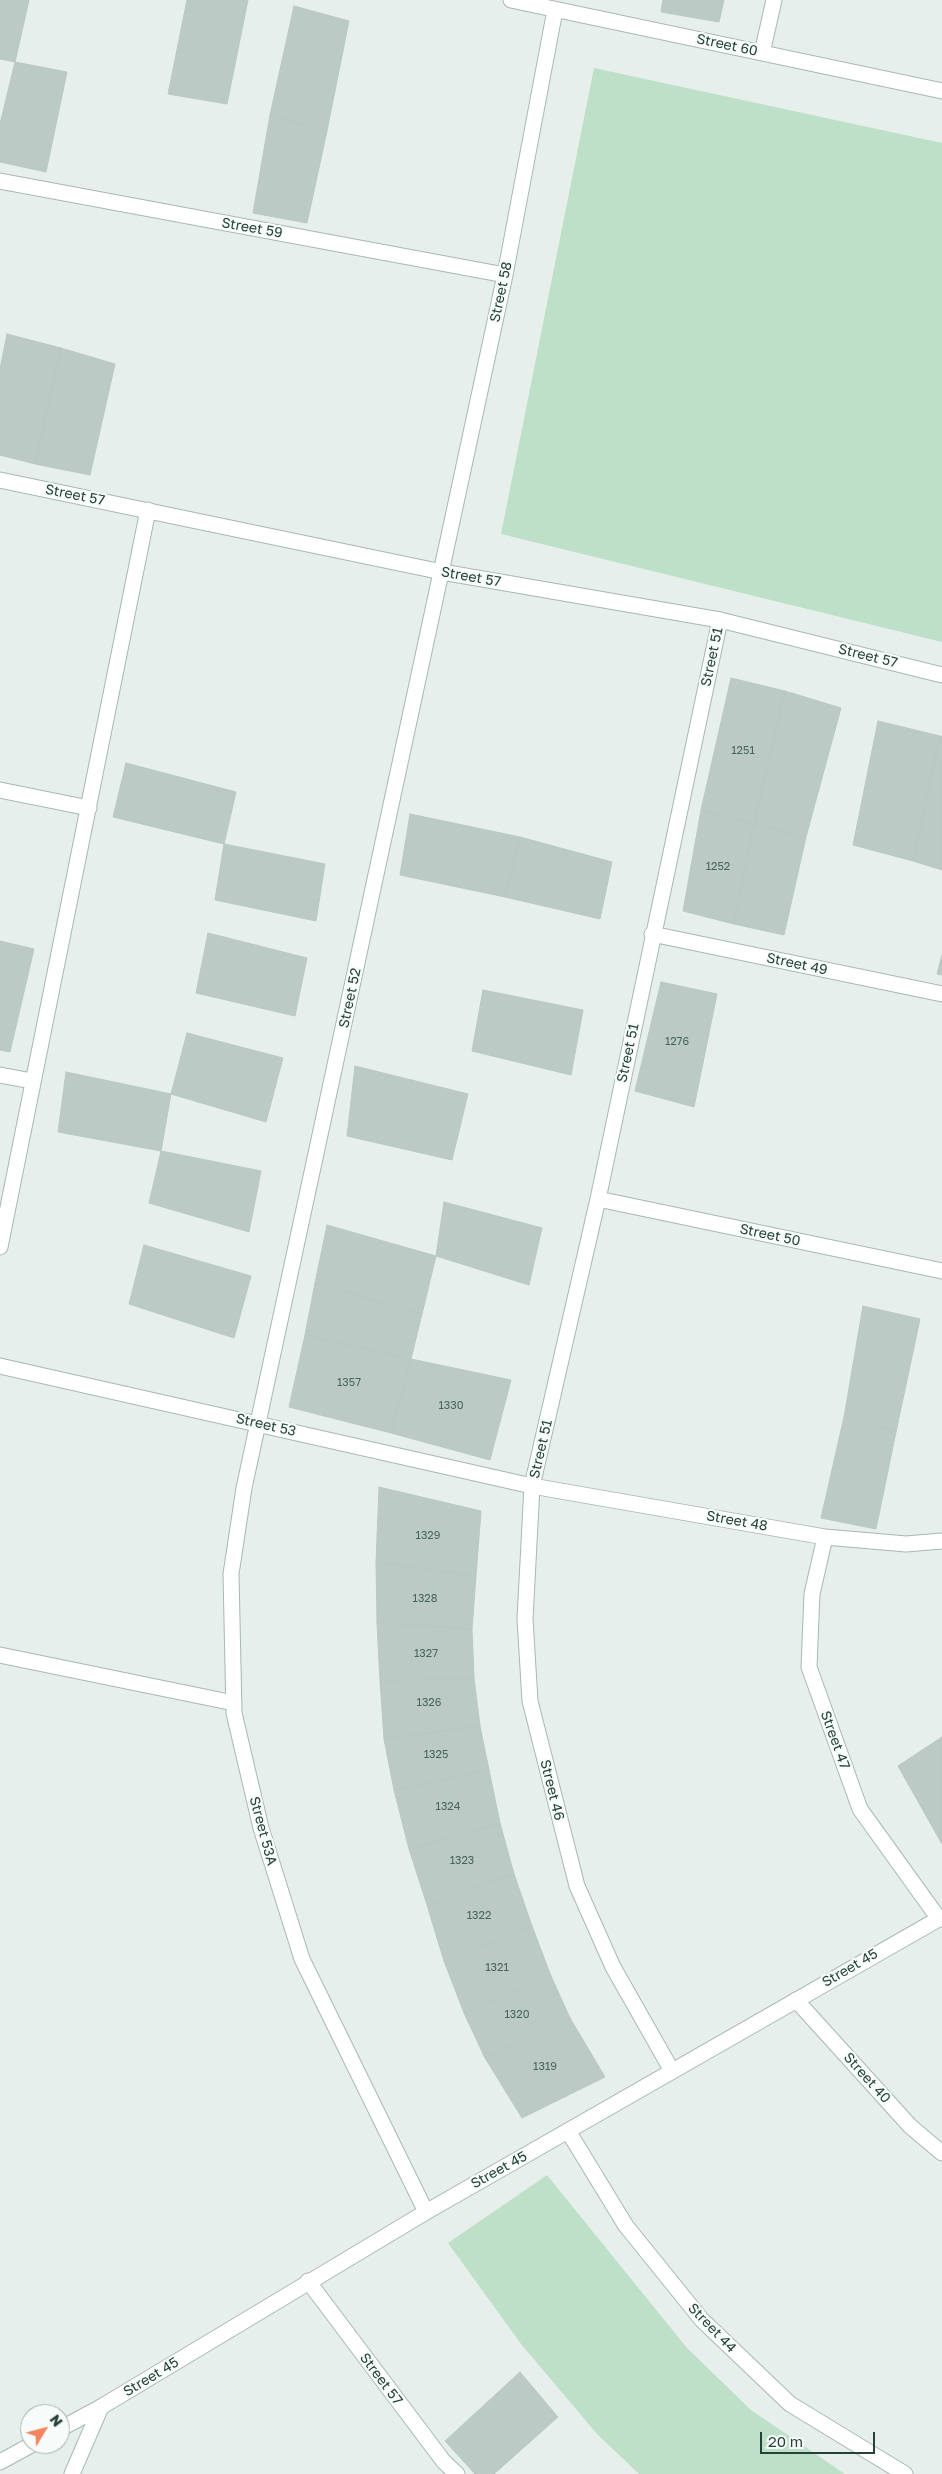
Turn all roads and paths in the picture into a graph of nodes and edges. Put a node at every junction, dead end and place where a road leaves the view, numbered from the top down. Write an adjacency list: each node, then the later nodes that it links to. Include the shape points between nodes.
1 (511, 0): 3 (street, Street 60)
2 (774, 0): 4 (street)
3 (555, 10): 4 (street, Street 60); 7 (street, Street 58)
4 (762, 53): 5 (street, Street 60)
5 (942, 91)
6 (0, 181): 7 (street, Street 59)
7 (504, 275): 10 (street, Street 58)
8 (0, 480): 9 (street, Street 57)
9 (148, 510): 10 (street, Street 57); 14 (street)
10 (442, 572): 11 (street, Street 57); 23 (street, Street 52)
11 (720, 620): 12 (street, Street 57); 15 (street, Street 51)
12 (942, 675)
13 (0, 790): 14 (street)
14 (89, 808): 18 (street)
15 (652, 934): 16 (street, Street 49); 19 (street, Street 51)
16 (942, 994)
17 (0, 1075): 18 (street)
18 (32, 1081): 20 (street)
19 (598, 1199): 21 (street, Street 50); 24 (street, Street 51)
20 (0, 1247)
21 (942, 1271)
22 (0, 1366): 23 (street, Street 53)
23 (258, 1423): 24 (street, Street 53); 28 (street, Street 53A, via 231,1574)
24 (532, 1486): 25 (street, Street 48); 31 (street, Street 46, via 525,1618 532,1710 577,1886 613,1967)
25 (825, 1537): 26 (street, Street 48, via 906,1544); 29 (street, Street 47, via 812,1594 810,1667 860,1808)
26 (942, 1541)
27 (0, 1655): 28 (street)
28 (234, 1703): 34 (street, Street 53A, via 261,1828 302,1959)
29 (940, 1918): 30 (street, Street 45)
30 (796, 2000): 31 (street, Street 45); 33 (street, Street 40, via 910,2126)
31 (672, 2071): 32 (street, Street 45)
32 (568, 2131): 34 (street, Street 45); 43 (street, Street 44, via 626,2226 702,2320 790,2404)
33 (942, 2153)
34 (426, 2212): 35 (street, Street 45)
35 (308, 2281): 36 (street, Street 45); 40 (street, Street 57)
36 (101, 2407): 37 (street, Street 45); 41 (street)
37 (70, 2424)
38 (20, 2451): 39 (street)
39 (0, 2462)
40 (439, 2468): 42 (street, Street 57)
41 (72, 2474)
42 (457, 2474)
43 (905, 2474)

